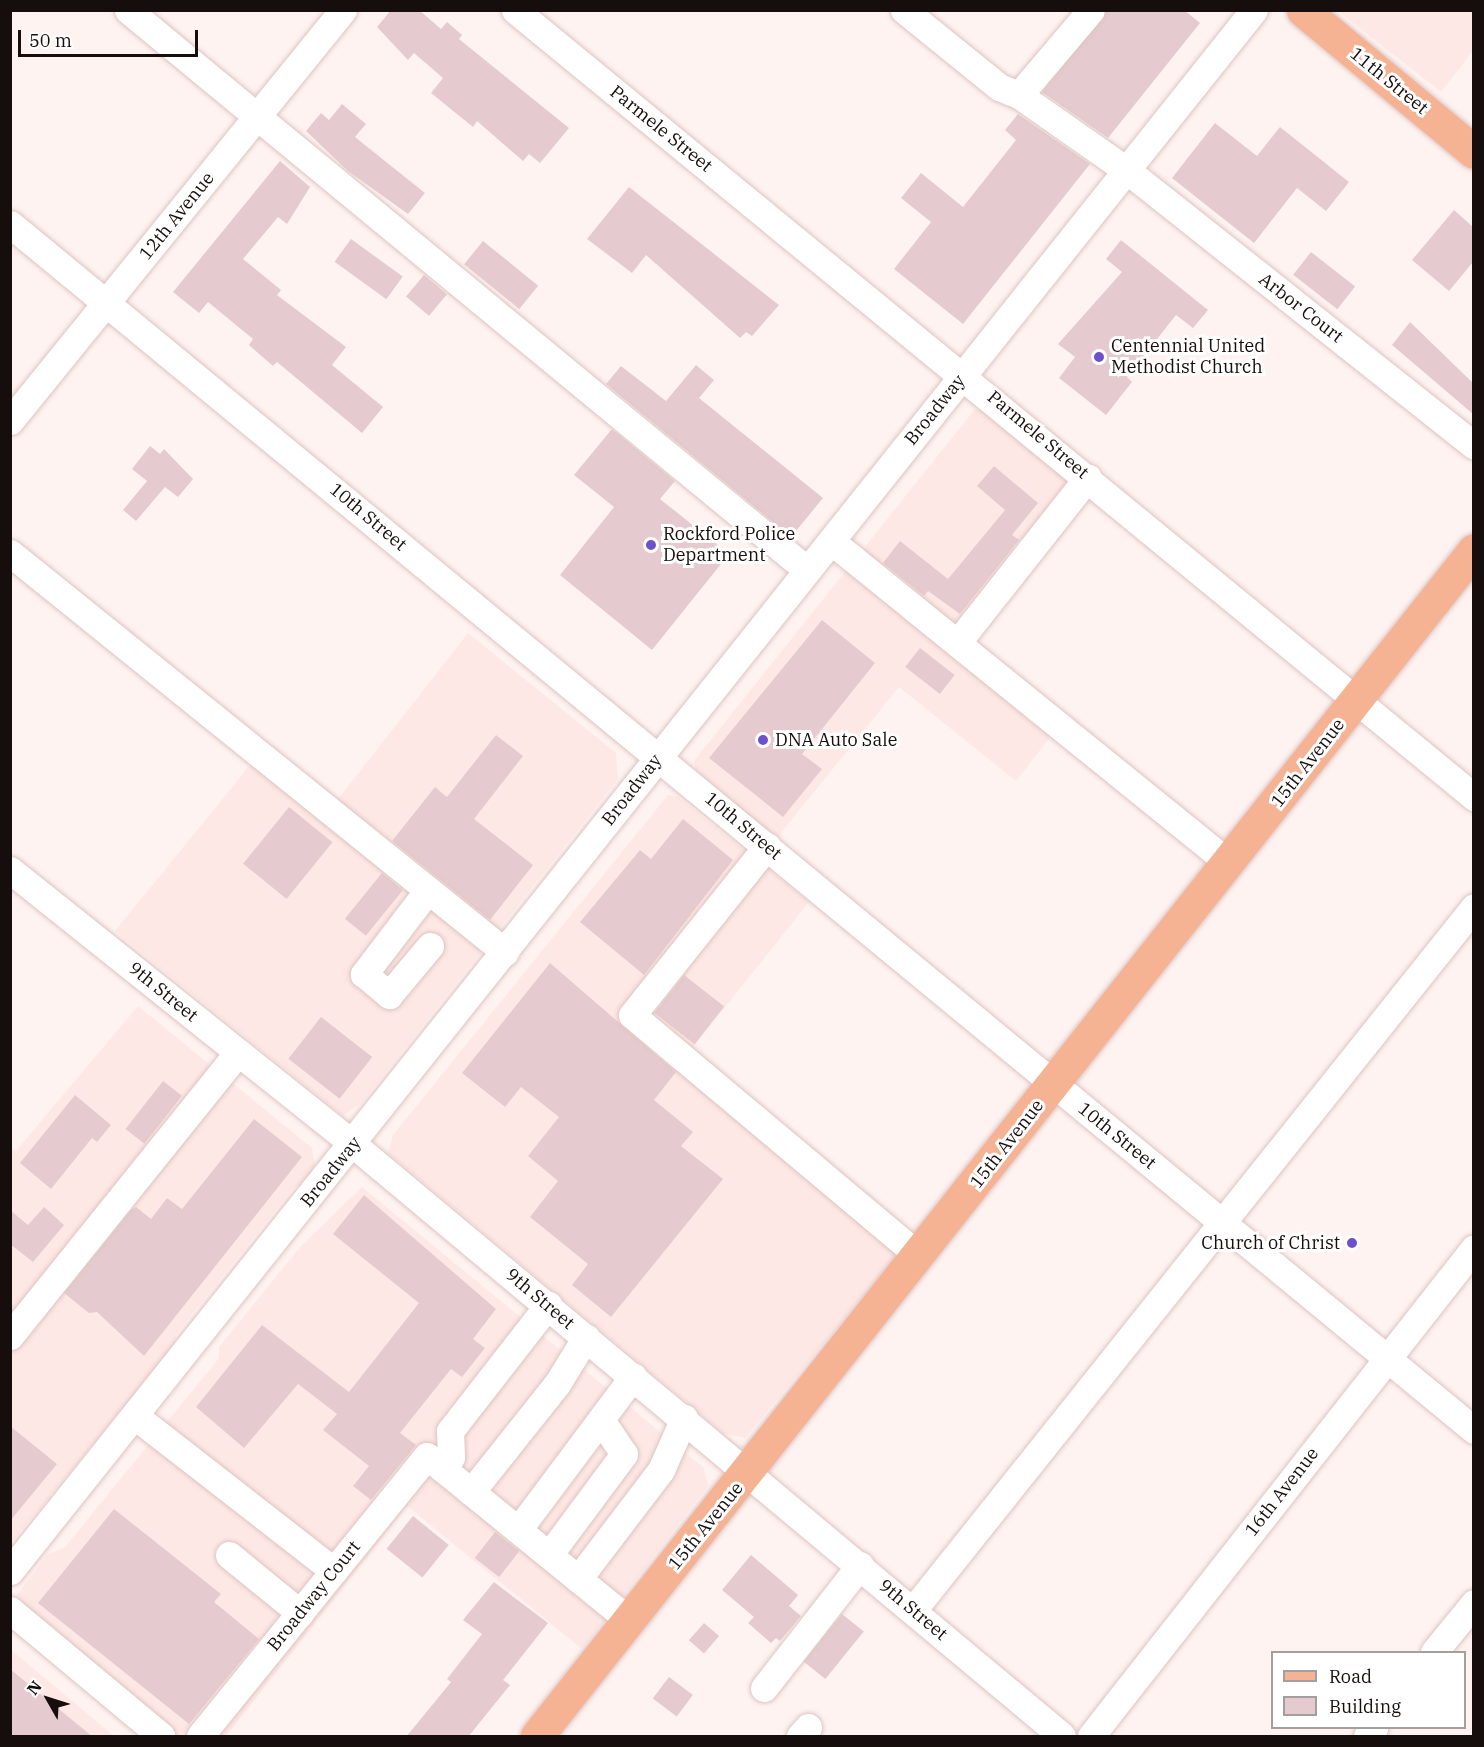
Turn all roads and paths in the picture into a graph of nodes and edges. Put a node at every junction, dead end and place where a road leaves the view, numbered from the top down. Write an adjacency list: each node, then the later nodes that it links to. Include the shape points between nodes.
1 (128, 10): 9 (street)
2 (343, 10): 9 (street, 12th Avenue)
3 (515, 10): 14 (street, Parmele Street)
4 (904, 10): 8 (street, Arbor Court, via 999,87)
5 (1091, 10): 8 (street)
6 (1254, 10): 11 (street, Broadway)
7 (1303, 10): 10 (main road, 11th Street)
8 (1019, 95): 11 (street, Arbor Court)
9 (259, 117): 13 (street, 12th Avenue); 21 (street)
10 (1473, 152)
11 (1130, 172): 14 (street, Broadway); 16 (street, Arbor Court)
12 (10, 224): 13 (street, 10th Street)
13 (107, 302): 15 (street, 12th Avenue); 24 (street, 10th Street)
14 (964, 374): 17 (street, Parmele Street); 18 (street, Broadway)
15 (10, 422)
16 (1473, 445)
17 (1088, 477): 22 (street); 23 (street, Parmele Street)
18 (831, 541): 21 (street, Broadway); 22 (street)
19 (1473, 550): 23 (main road, 15th Avenue)
20 (10, 553): 29 (street)
21 (807, 570): 24 (street, Broadway)
22 (957, 643): 27 (street)
23 (1357, 699): 25 (street, Parmele Street); 27 (main road, 15th Avenue)
24 (658, 756): 26 (street, 10th Street); 32 (street, Broadway)
25 (1473, 797)
26 (766, 846): 34 (street, 10th Street); 38 (street, via 632,1015)
27 (1230, 864): 34 (main road, 15th Avenue)
28 (10, 870): 33 (street, 9th Street)
29 (428, 890): 31 (street, via 364,974 389,995); 32 (street)
30 (1473, 907): 36 (street)
31 (430, 946)
32 (505, 952): 35 (street, Broadway)
33 (238, 1052): 35 (street, 9th Street); 40 (street)
34 (1054, 1084): 36 (street, 10th Street); 38 (main road, 15th Avenue)
35 (354, 1145): 39 (street, 9th Street); 44 (street, Broadway)
36 (1222, 1221): 42 (street, 10th Street); 60 (street)
37 (1473, 1248): 42 (street, 16th Avenue)
38 (919, 1256): 49 (main road, 15th Avenue)
39 (548, 1305): 41 (street, 9th Street); 48 (street, via 450,1431 451,1457)
40 (10, 1336)
41 (586, 1337): 43 (street, 9th Street); 50 (street, via 557,1384)
42 (1385, 1361): 47 (street, 10th Street); 69 (street, 16th Avenue)
43 (633, 1376): 45 (street, 9th Street); 46 (street)
44 (135, 1416): 55 (street, Broadway); 56 (street)
45 (684, 1418): 49 (street, 9th Street); 57 (street, via 661,1470)
46 (603, 1423): 51 (street); 53 (street, via 624,1454)
47 (1473, 1430)
48 (435, 1462): 50 (street); 56 (street, Broadway Court)
49 (749, 1472): 54 (street, 9th Street); 62 (main road, 15th Avenue)
50 (471, 1492): 51 (street)
51 (518, 1530): 53 (street)
52 (229, 1555): 61 (street)
53 (549, 1555): 57 (street)
54 (860, 1565): 60 (street, 9th Street); 64 (street)
55 (10, 1571)
56 (334, 1571): 61 (street, Broadway Court)
57 (579, 1579): 62 (street)
58 (1473, 1603): 63 (street)
59 (10, 1610): 65 (street)
60 (913, 1610): 68 (street, 9th Street)
61 (300, 1613): 66 (street, Broadway Court)
62 (630, 1621): 67 (main road, 15th Avenue)
63 (1436, 1651)
64 (764, 1688)
65 (162, 1737)
66 (200, 1737)
67 (537, 1737)
68 (1062, 1737)
69 (1091, 1737)

